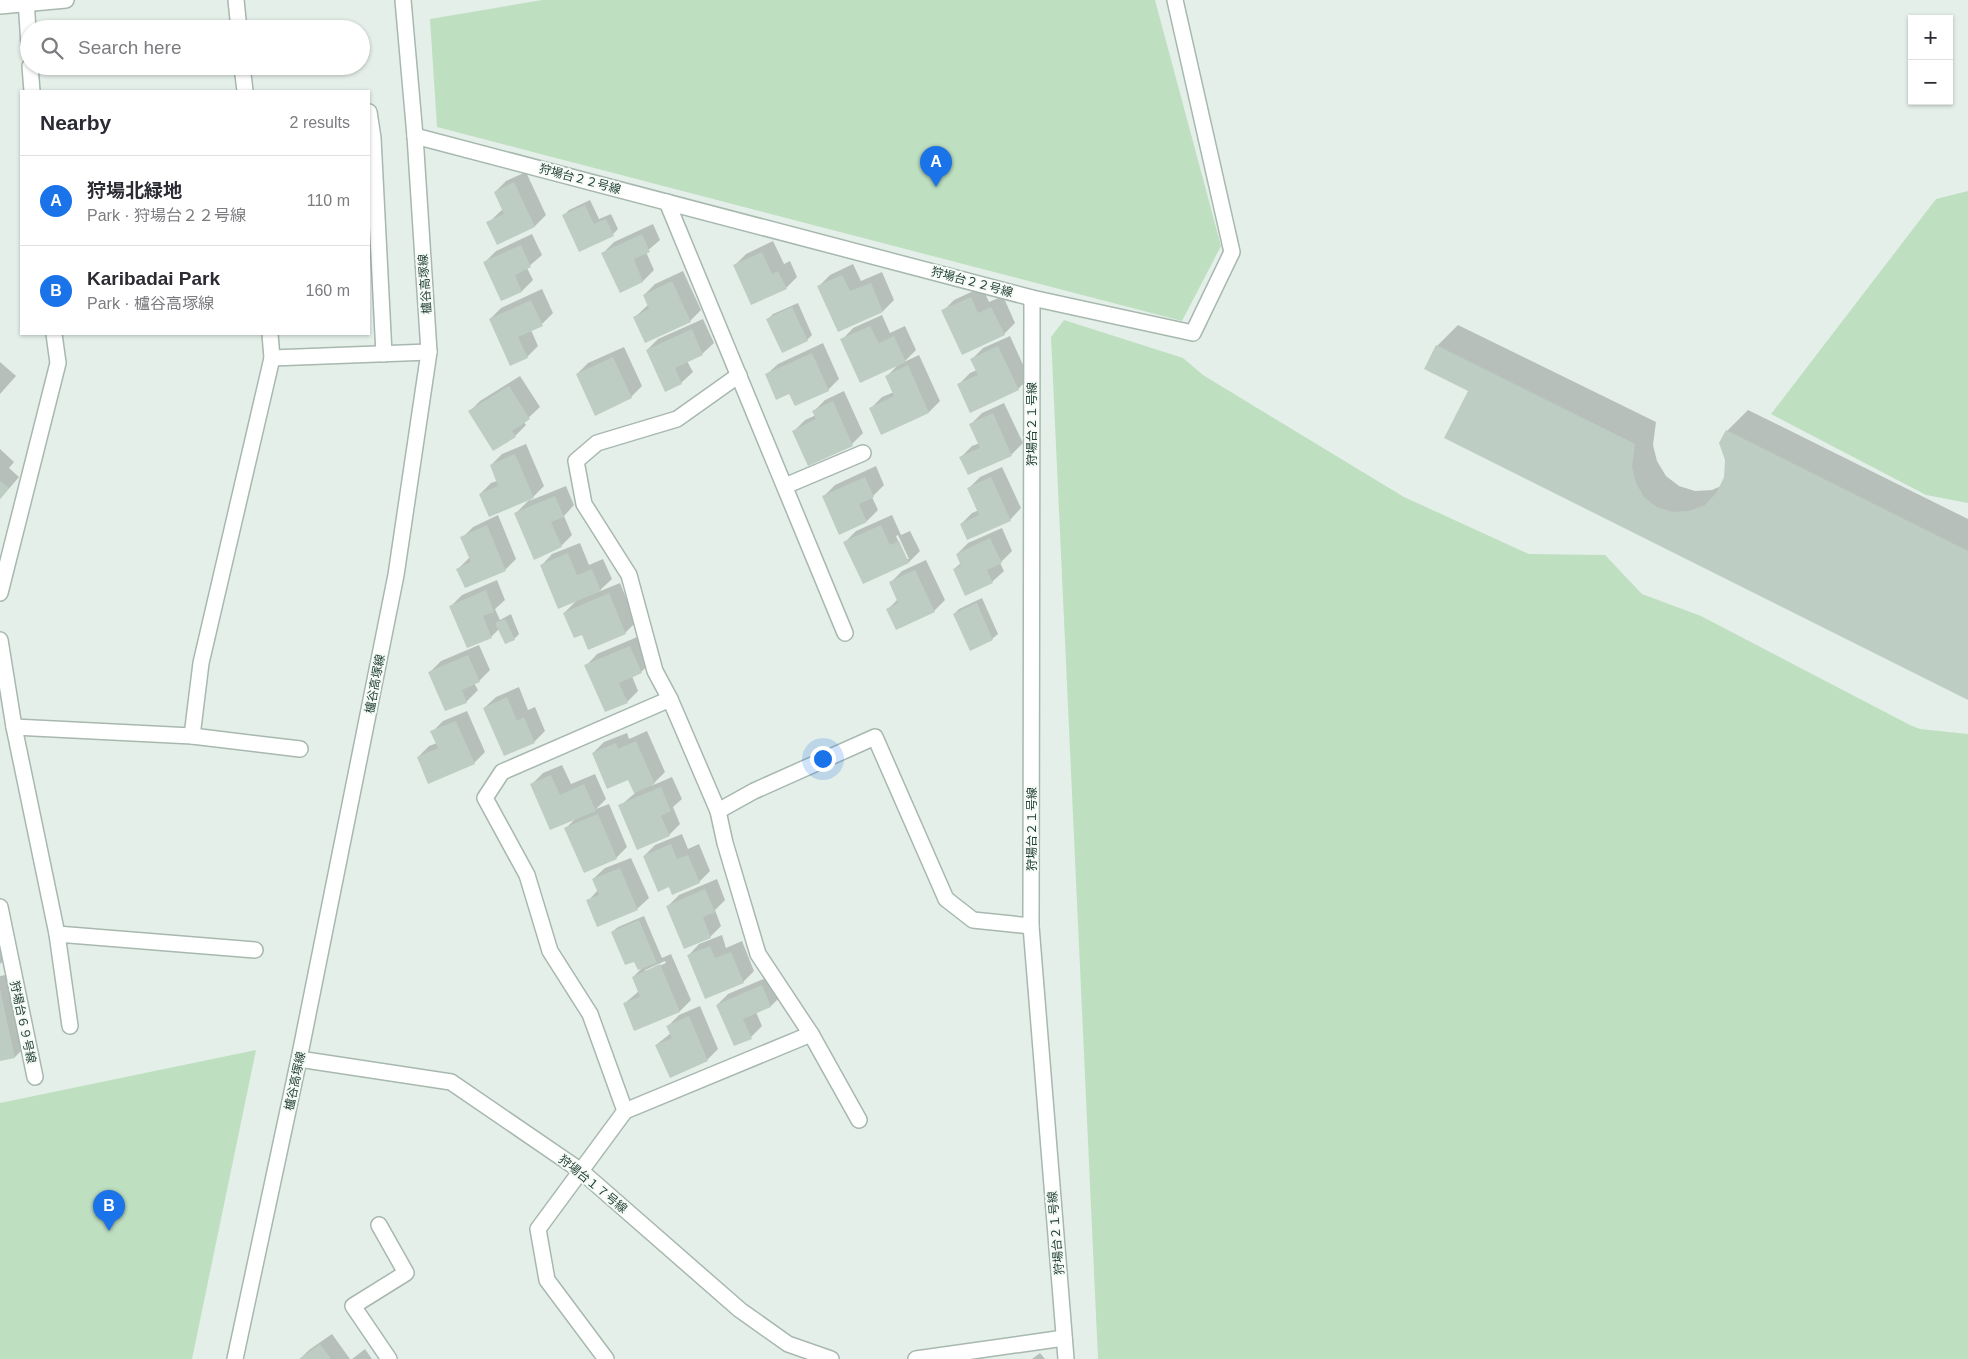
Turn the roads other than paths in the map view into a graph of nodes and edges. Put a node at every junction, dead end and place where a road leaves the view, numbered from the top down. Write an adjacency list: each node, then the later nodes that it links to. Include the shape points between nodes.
1 (66, 0): 5 (street)
2 (236, 0): 8 (street)
3 (403, 0): 14 (street, 櫨谷高塚線)
4 (1175, 0): 16 (street, 狩場台２２号線, via 1232,252 1193,334)
5 (26, 2): 6 (street); 7 (street)
6 (0, 6)
7 (27, 20)
8 (238, 20)
9 (31, 75): 11 (street)
10 (243, 75): 12 (street)
11 (32, 90)
12 (245, 90)
13 (370, 118): 20 (street)
14 (415, 136): 15 (street, 狩場台２２号線); 19 (street, 櫨谷高塚線)
15 (667, 202): 16 (street, 狩場台２２号線); 22 (street)
16 (1032, 298): 34 (street, 狩場台２１号線)
17 (54, 335): 25 (street, via 58,363)
18 (270, 335): 21 (street)
19 (430, 352): 20 (street); 39 (street, 櫨谷高塚線, via 396,575)
20 (384, 354): 21 (street)
21 (272, 358): 30 (street, via 201,663)
22 (739, 375): 24 (street); 28 (street, via 676,419 597,443 576,461 584,504 629,575 655,671)
23 (864, 453): 24 (street)
24 (784, 486): 26 (street)
25 (0, 593)
26 (844, 633)
27 (0, 640): 29 (street)
28 (670, 699): 32 (street); 41 (street, via 502,772 485,798 527,875 550,951 590,1014)
29 (14, 726): 30 (street); 35 (street)
30 (192, 736): 31 (street)
31 (300, 749)
32 (718, 811): 34 (street, via 754,790 875,737 946,899 973,920); 38 (street, via 758,954)
33 (0, 907): 40 (street, 狩場台６９号線)
34 (1032, 926): 45 (street, 狩場台２１号線)
35 (57, 934): 36 (street); 37 (street)
36 (255, 950)
37 (70, 1026)
38 (811, 1034): 41 (street); 42 (street)
39 (299, 1059): 43 (street, 狩場台１７号線, via 451,1082); 46 (street, 櫨谷高塚線)
40 (35, 1077)
41 (625, 1111): 43 (street)
42 (859, 1120)
43 (581, 1171): 48 (street, via 538,1229 547,1280); 49 (street, 狩場台１７号線, via 740,1310 788,1344)
44 (379, 1225): 47 (street, via 406,1273 353,1306)
45 (1064, 1338): 50 (street); 51 (street, 狩場台２１号線)
46 (235, 1359)
47 (389, 1359)
48 (606, 1359)
49 (831, 1359)
50 (916, 1359)
51 (1066, 1359)

